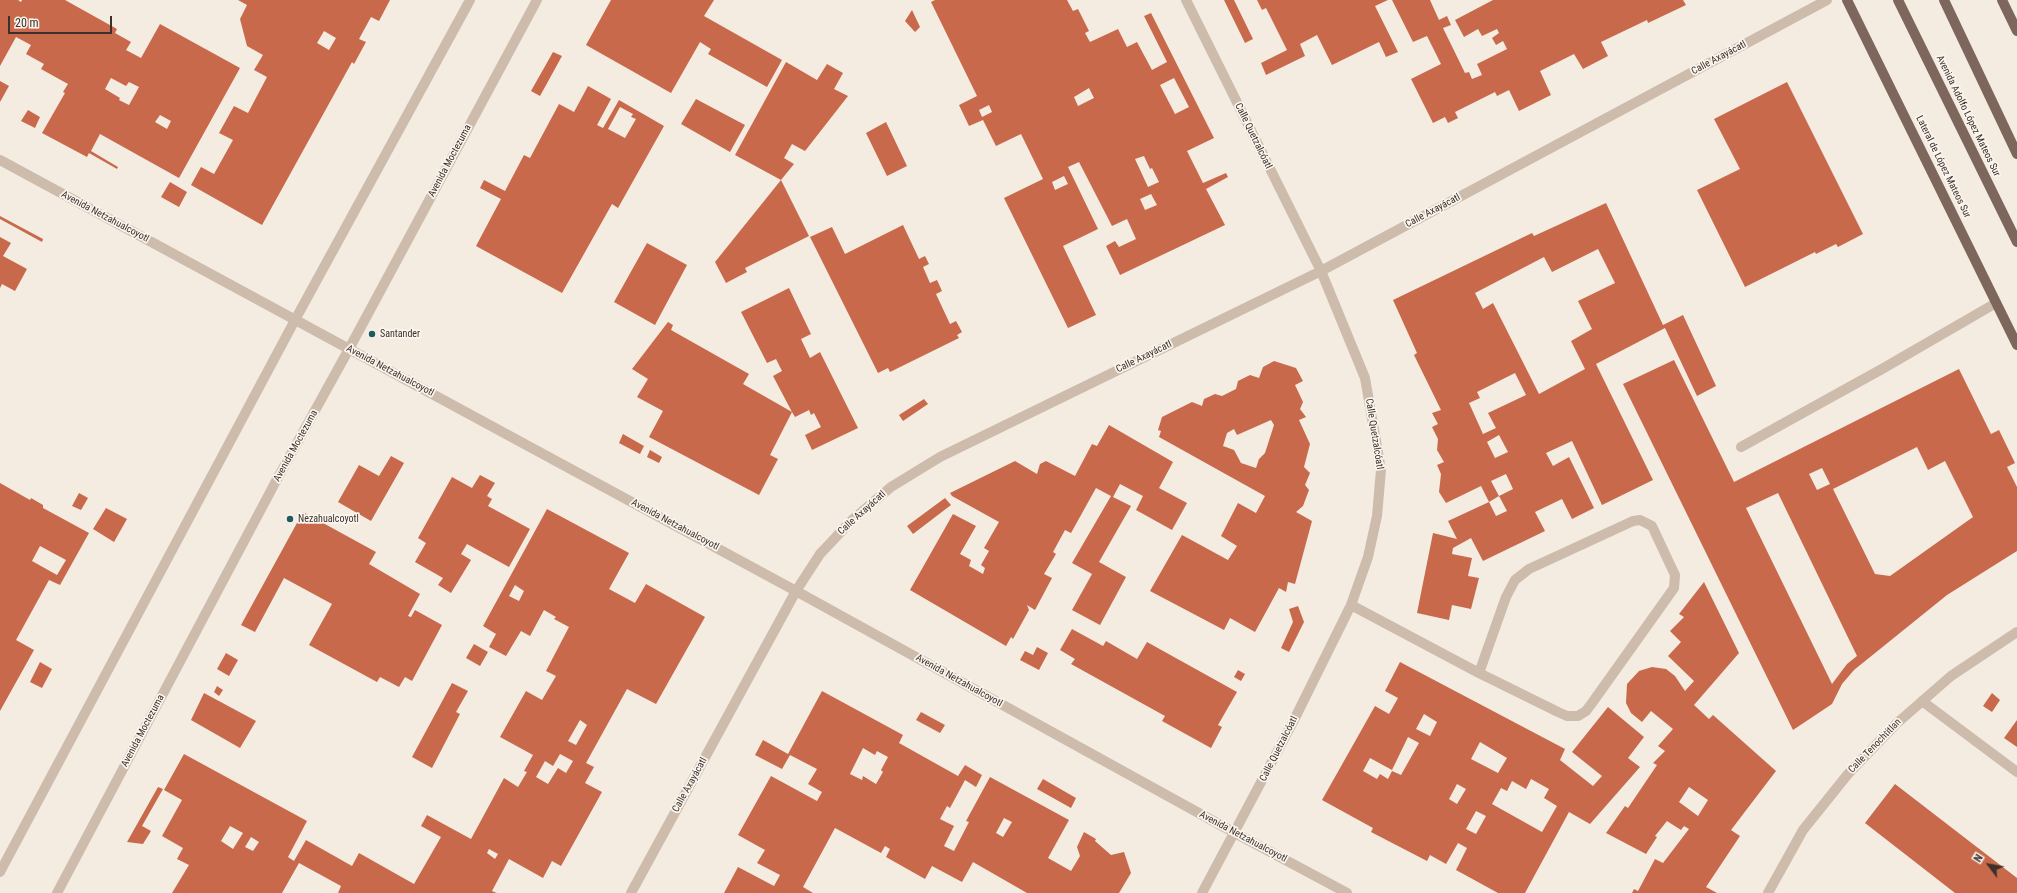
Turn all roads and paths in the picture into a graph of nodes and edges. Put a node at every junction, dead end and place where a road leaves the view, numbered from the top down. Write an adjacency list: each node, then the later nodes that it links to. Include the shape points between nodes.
1 (470, 0): 15 (street)
2 (537, 0): 17 (street, Avenida Moctezuma)
3 (1186, 0): 13 (street, Calle Quetzalcóatl)
4 (1827, 0): 13 (street, Calle Axayácatl)
5 (1847, 0): 14 (main road, Lateral de López Mateos Sur)
6 (1898, 0): 12 (main road, Avenida Adolfo López Mateos Sur)
7 (1944, 0): 10 (main road)
8 (2002, 0): 9 (main road)
9 (2017, 31)
10 (2017, 154)
11 (0, 160): 15 (street, Avenida Netzahualcoyotl)
12 (2017, 242)
13 (1321, 271): 19 (street, Calle Axayácatl, via 934,461 891,487 852,520 820,554); 20 (street, Calle Quetzalcóatl, via 1365,378 1381,470 1368,557)
14 (1996, 303): 16 (main road, Lateral de López Mateos Sur); 18 (street)
15 (295, 320): 17 (street, Avenida Netzahualcoyotl); 26 (street)
16 (2017, 345)
17 (349, 349): 19 (street, Avenida Netzahualcoyotl); 27 (street, Avenida Moctezuma, via 276,481)
18 (1741, 447)
19 (796, 591): 25 (street, Avenida Netzahualcoyotl); 28 (street, Calle Axayácatl)
20 (1351, 605): 22 (street); 25 (street, Calle Quetzalcóatl)
21 (2017, 632): 23 (street, Calle Tenochtitlan, via 1951,676)
22 (1479, 673): 22 (street, via 1562,714 1578,716 1586,711 1674,588 1675,575 1652,526 1640,520 1633,521 1529,570 1515,580 1506,597)
23 (1922, 701): 24 (street); 31 (street, Calle Tenochtitlan, via 1848,774 1803,830)
24 (2017, 772)
25 (1235, 833): 29 (street, Calle Quetzalcóatl); 30 (street, Avenida Netzahualcoyotl)
26 (0, 872)
27 (58, 893)
28 (631, 893)
29 (1202, 893)
30 (1347, 893)
31 (1768, 893)

